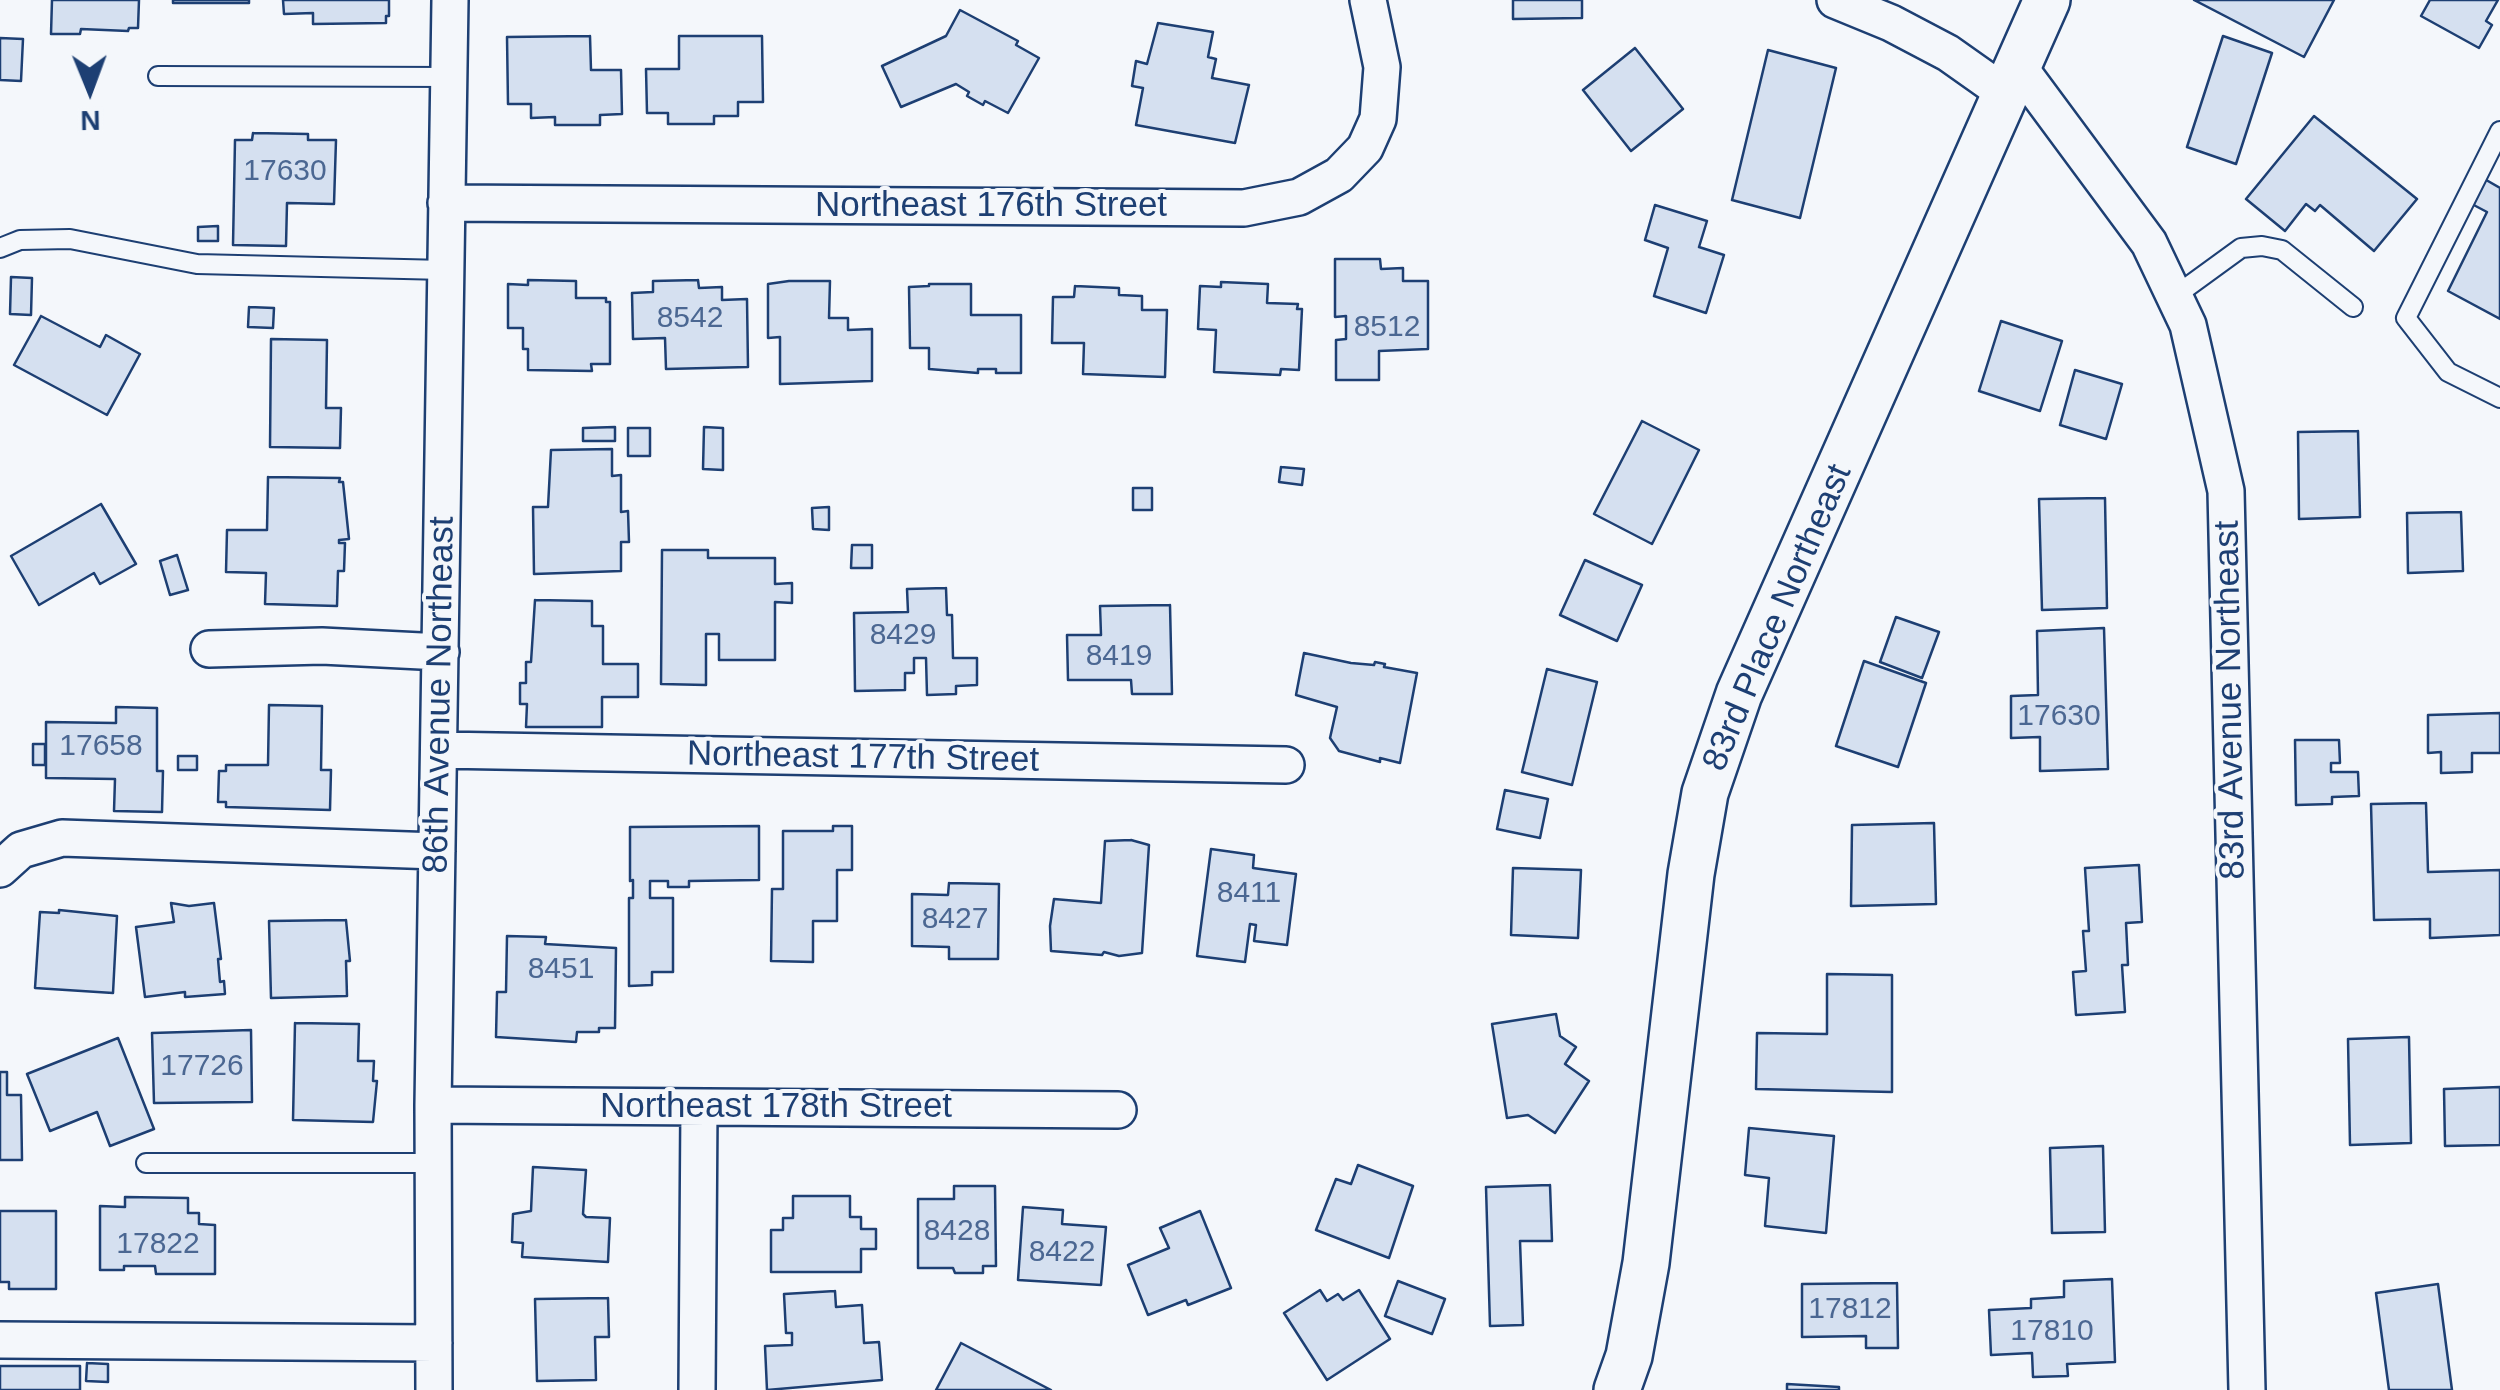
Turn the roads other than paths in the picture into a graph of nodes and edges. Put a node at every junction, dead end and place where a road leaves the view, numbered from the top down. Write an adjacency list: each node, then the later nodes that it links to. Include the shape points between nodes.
1 (450, 0): 6 (street, 86th Avenue Northeast)
2 (1368, 0): 9 (street, Northeast 176th Street, via 1382,67 1378,119 1365,148 1339,175 1299,197 1244,208)
3 (1835, 0): 7 (street, 83rd Avenue Northeast)
4 (2046, 0): 7 (street, 83rd Place Northeast)
5 (158, 76): 6 (lane)
6 (449, 77): 9 (street, 86th Avenue Northeast)
7 (2012, 80): 12 (street, 83rd Avenue Northeast, via 2149,242); 30 (street, 83rd Place Northeast, via 1739,694 1705,794 1646,1264 1630,1356)
8 (2500, 130): 14 (lane, via 2406,318 2448,372)
9 (446, 203): 11 (street, 86th Avenue Northeast)
10 (0, 248): 11 (lane, via 20,240 70,239 197,264)
11 (445, 270): 16 (street, 86th Avenue Northeast)
12 (2175, 296): 13 (lane, via 2241,248 2262,246 2282,250); 31 (street, 83rd Avenue Northeast, via 2188,325 2226,491)
13 (2353, 307)
14 (2500, 398)
15 (209, 650): 16 (street)
16 (440, 652): 17 (street, 86th Avenue Northeast)
17 (440, 750): 18 (street, Northeast 177th Street); 19 (street, 86th Avenue Northeast)
18 (1286, 765)
19 (438, 851): 20 (street, via 62,838 21,850); 21 (street, 86th Avenue Northeast)
20 (0, 868)
21 (433, 1105): 22 (street, Northeast 178th Street); 25 (street, 86th Avenue Northeast)
22 (699, 1106): 23 (street, Northeast 178th Street); 29 (street)
23 (1118, 1110)
24 (146, 1163): 25 (lane)
25 (433, 1163): 27 (street, 86th Avenue Northeast)
26 (0, 1340): 27 (street)
27 (434, 1343): 28 (street, 86th Avenue Northeast)
28 (434, 1390)
29 (697, 1390)
30 (1617, 1390)
31 (2247, 1390)

